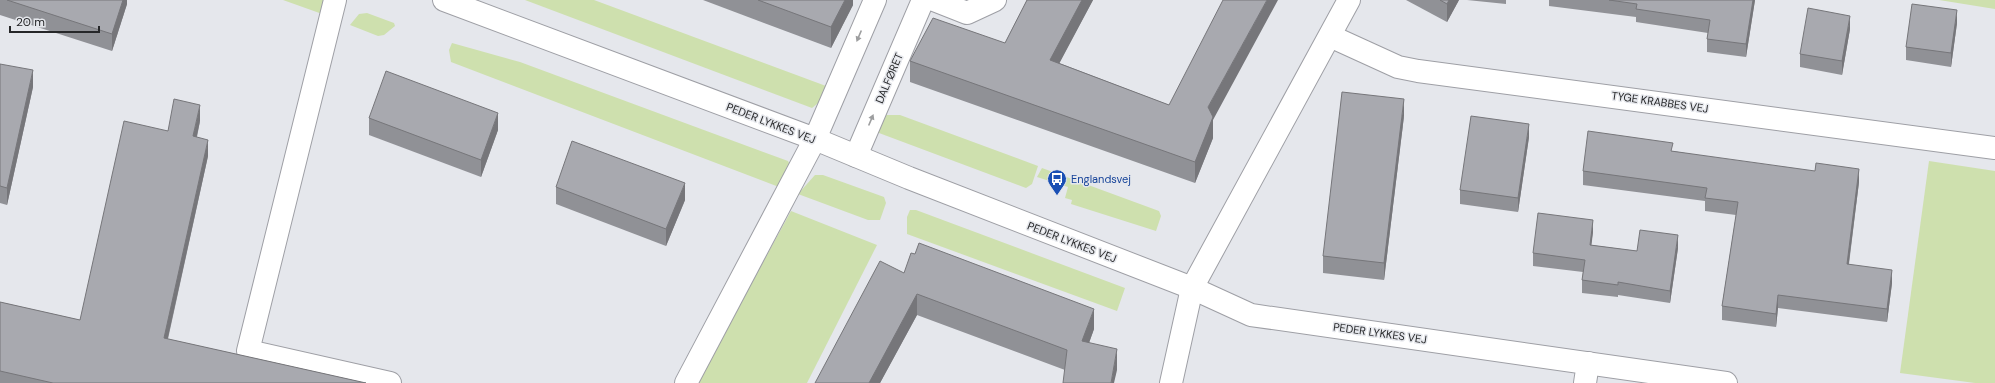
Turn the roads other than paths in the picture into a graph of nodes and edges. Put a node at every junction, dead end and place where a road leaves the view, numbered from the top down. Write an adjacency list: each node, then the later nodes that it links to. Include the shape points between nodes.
1 (335, 0): 14 (street, via 248,351)
2 (875, 0): 9 (street, one-way to 9)
3 (923, 0): 11 (street, DALFØRET, one-way to 3)
4 (934, 0): 5 (street, via 968,13)
5 (995, 0)
6 (1349, 0): 8 (street)
7 (458, 3): 9 (street, PEDER LYKKES VEJ)
8 (1330, 36): 10 (street, TYGE KRABBES VEJ, via 1398,67 1418,71); 12 (street)
9 (815, 139): 11 (street, PEDER LYKKES VEJ); 15 (street)
10 (1995, 148)
11 (856, 156): 12 (street, PEDER LYKKES VEJ)
12 (1192, 288): 13 (street, PEDER LYKKES VEJ, via 1250,315); 16 (street)
13 (1587, 373): 17 (street, PEDER LYKKES VEJ)
14 (390, 383)
15 (686, 383)
16 (1171, 383)
17 (1726, 383)

